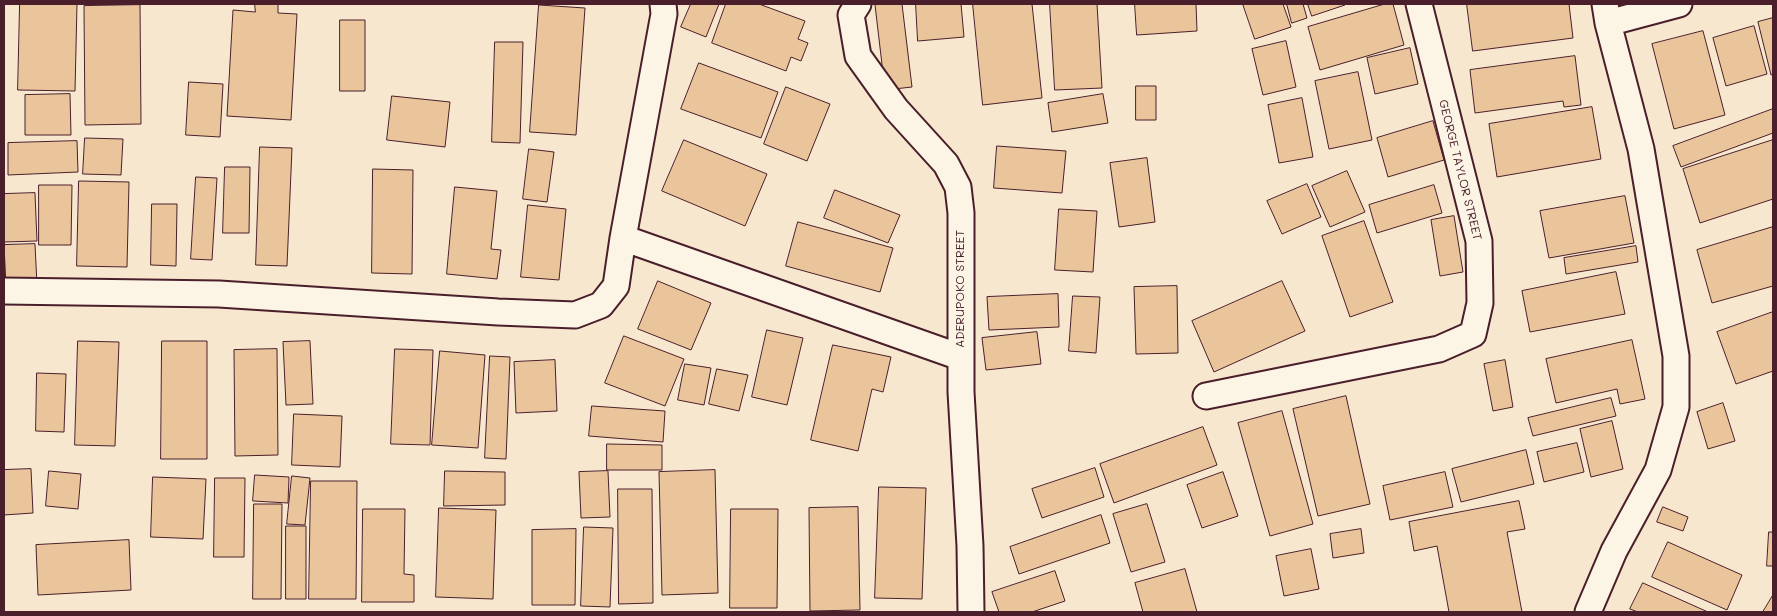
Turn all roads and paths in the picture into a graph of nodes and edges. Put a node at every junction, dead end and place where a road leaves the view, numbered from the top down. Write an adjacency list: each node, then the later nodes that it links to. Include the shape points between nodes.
1 (663, 4): 6 (street, via 664,14)
2 (858, 4): 8 (street, ADERUPOKO STREET, via 851,15 858,56 896,109 946,164 958,187 961,213)
3 (1419, 4): 9 (street, GEORGE TAYLOR STREET, via 1479,241 1480,303 1473,334 1439,350)
4 (1679, 4): 5 (street)
5 (1606, 13): 11 (street, via 1641,149 1676,356 1676,407 1658,470 1614,551)
6 (622, 238): 7 (street, via 616,286 601,305 575,315 219,294); 8 (street)
7 (4, 291)
8 (960, 357): 10 (street, ADERUPOKO STREET)
9 (1206, 396)
10 (971, 612)
11 (1588, 612)

